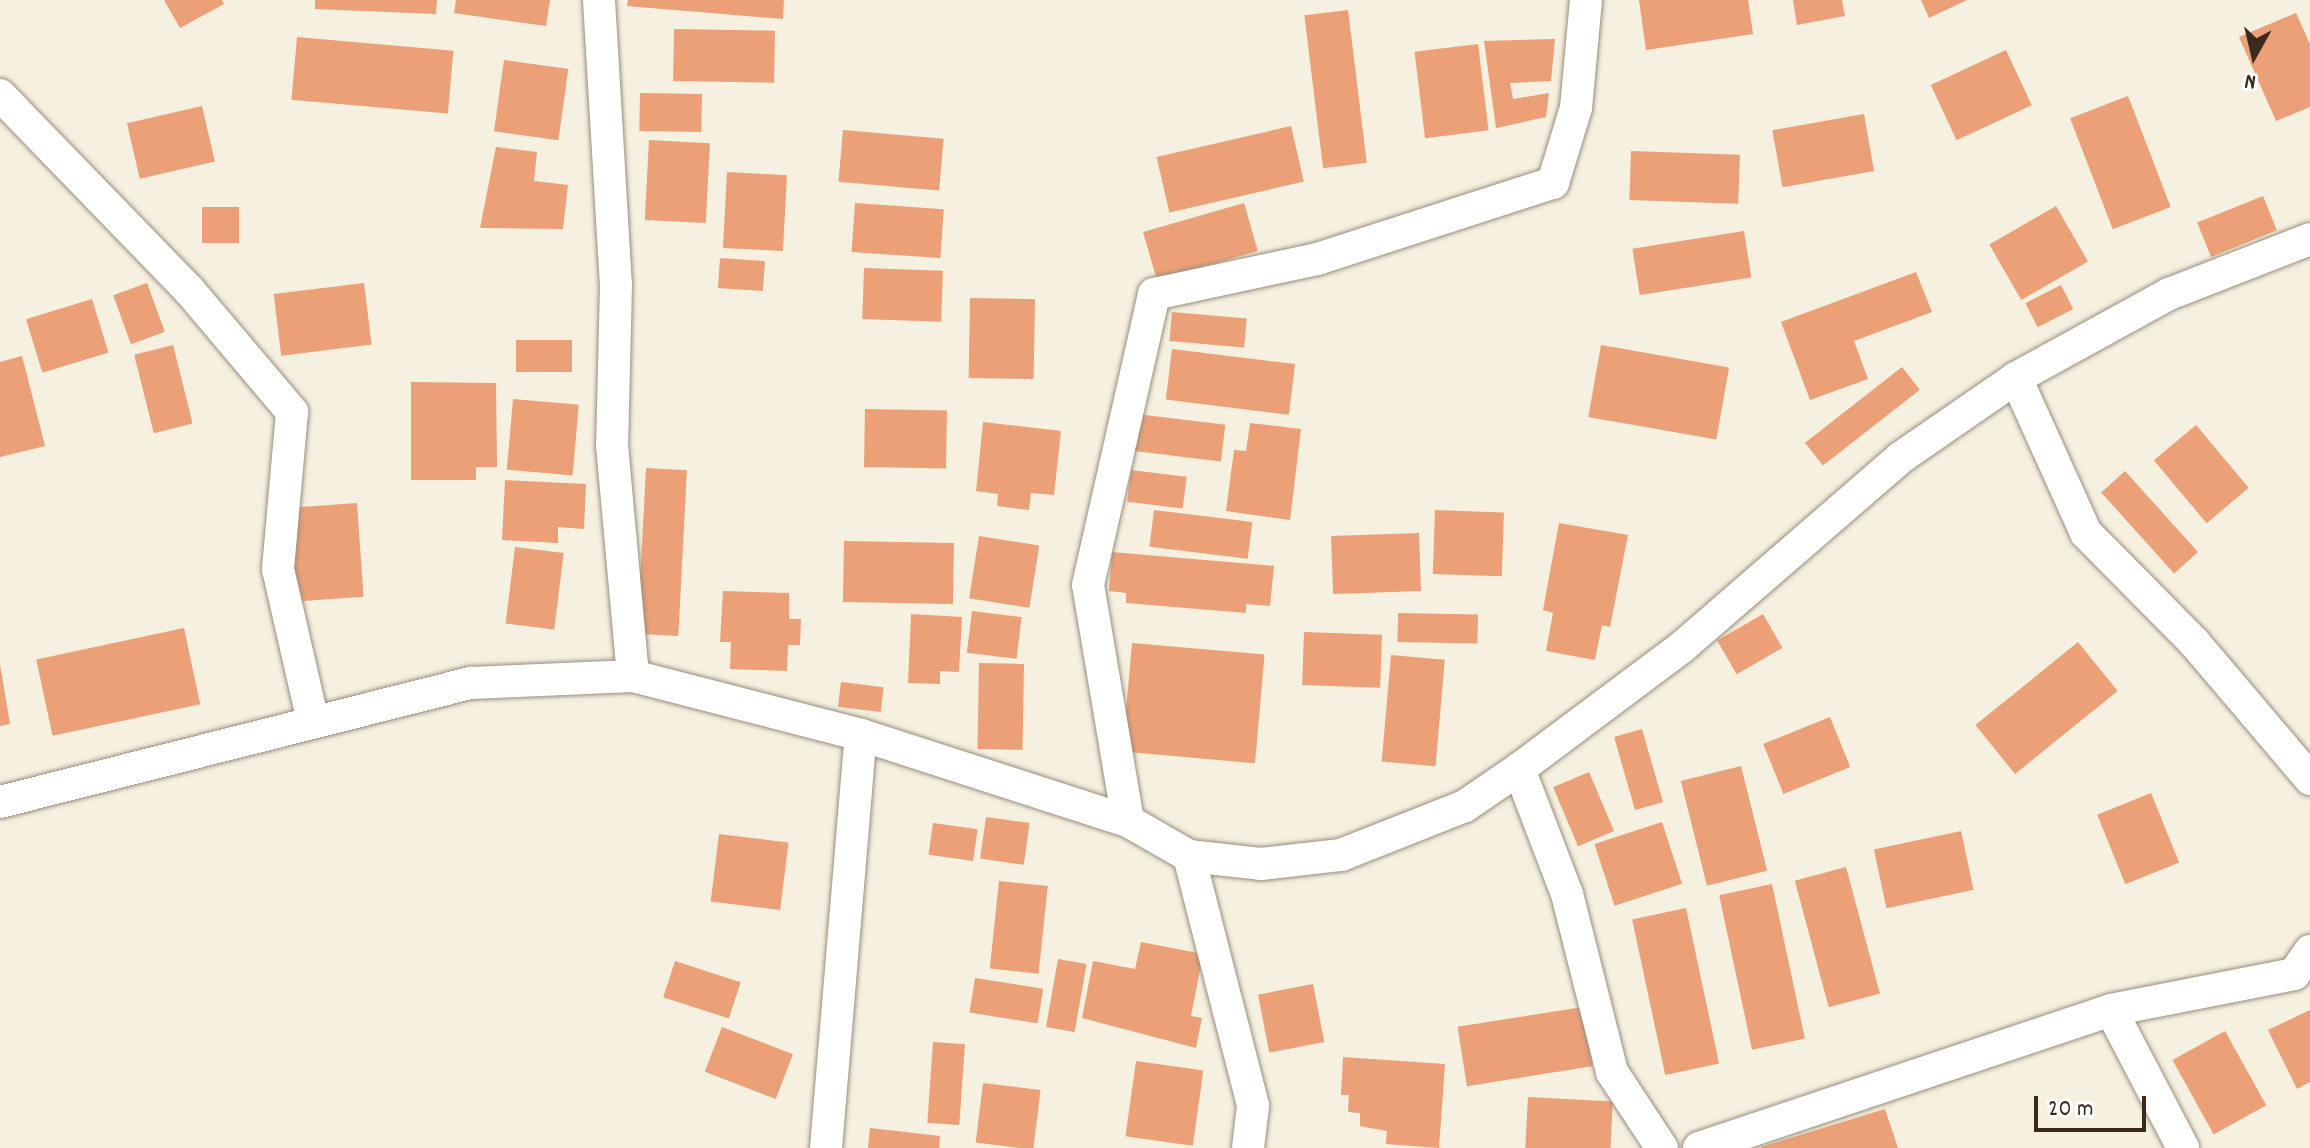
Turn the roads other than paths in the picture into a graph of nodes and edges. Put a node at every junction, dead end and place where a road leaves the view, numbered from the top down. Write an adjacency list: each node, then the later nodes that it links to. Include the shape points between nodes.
1 (599, 0): 6 (street, via 616,285 612,445)
2 (1586, 0): 12 (street, via 1576,108 1553,183 1317,259 1154,294 1088,585)
3 (0, 95): 7 (street, via 189,290 292,412 278,569)
4 (2310, 239): 5 (street, via 2169,294)
5 (2016, 378): 9 (street, via 1900,458 1682,647); 10 (street, via 2086,533 2194,642)
6 (633, 676): 7 (street, via 471,683); 8 (street)
7 (313, 722): 11 (street)
8 (861, 735): 12 (street); 16 (street)
9 (1519, 769): 13 (street, via 1465,806 1341,855 1261,864); 18 (street, via 1567,894 1612,1072)
10 (2310, 779)
11 (0, 802)
12 (1128, 821): 13 (street)
13 (1189, 856): 17 (street, via 1253,1106)
14 (2310, 951): 15 (street, via 2294,974)
15 (2111, 1010): 19 (street); 20 (street)
16 (826, 1148)
17 (1248, 1148)
18 (1662, 1148)
19 (1699, 1148)
20 (2183, 1148)

